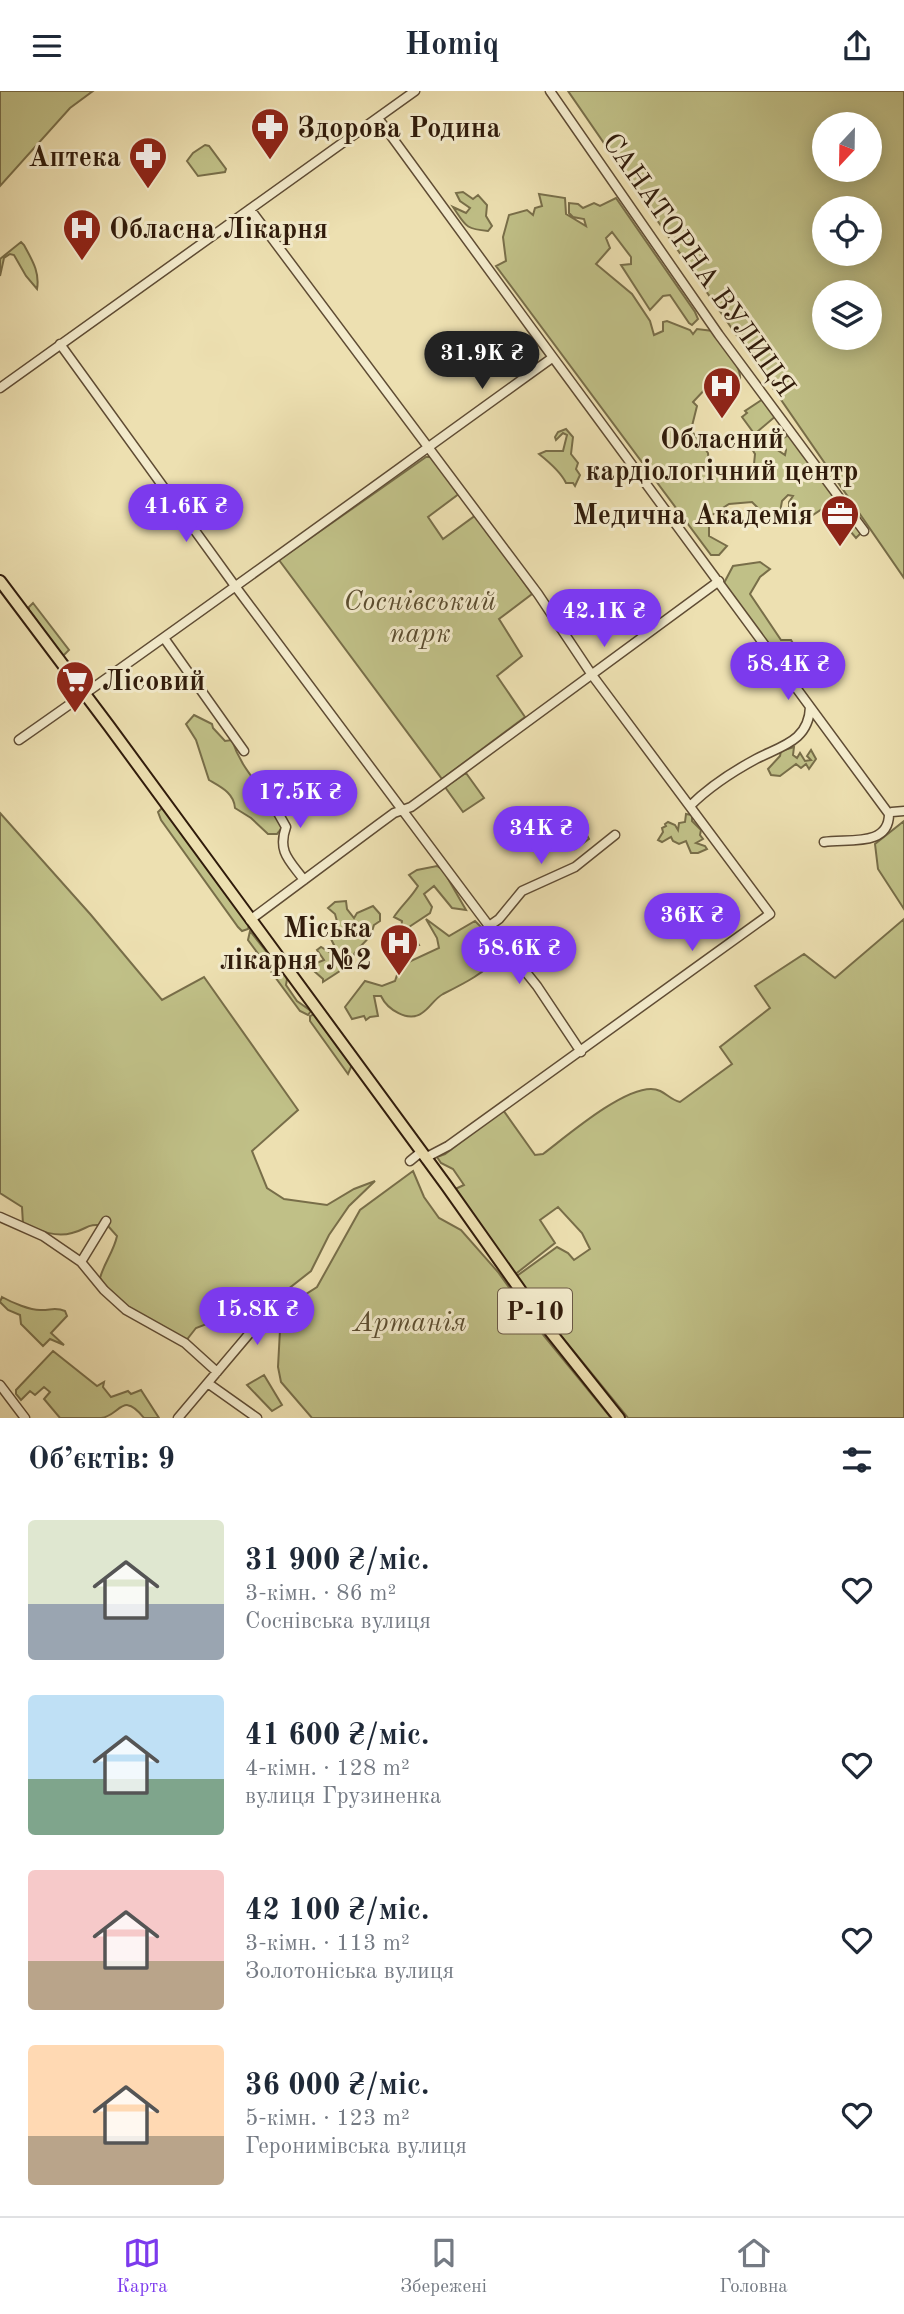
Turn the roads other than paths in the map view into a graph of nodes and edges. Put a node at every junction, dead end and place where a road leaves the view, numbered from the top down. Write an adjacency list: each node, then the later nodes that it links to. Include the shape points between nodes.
1 (415, 91): 3 (street)
2 (550, 91): 9 (street, САНАТОРНА ВУЛИЦЯ, via 719,335)
3 (378, 118): 4 (street); 6 (street)
4 (250, 209): 5 (street); 8 (street)
5 (60, 344): 7 (street); 12 (street)
6 (552, 358): 8 (street); 11 (street)
7 (0, 387)
8 (429, 447): 12 (street); 14 (street)
9 (864, 531)
10 (0, 581): 15 (main road, Р-10)
11 (719, 581): 14 (street); 16 (street)
12 (235, 586): 13 (street); 21 (street)
13 (164, 638): 15 (street); 18 (street)
14 (592, 675): 20 (street); 21 (street)
15 (85, 694): 17 (street); 27 (main road, Р-10)
16 (810, 707): 20 (street, via 806,727 796,739 757,758); 23 (street)
17 (19, 740)
18 (244, 751)
19 (281, 778): 26 (street, via 268,795 286,827 284,853)
20 (690, 806): 29 (street, via 770,913)
21 (403, 810): 26 (street); 28 (street)
22 (904, 811): 23 (street)
23 (889, 814): 25 (street, via 883,831 869,840)
24 (615, 835): 28 (street, via 575,867 522,891)
25 (824, 842)
26 (304, 880): 27 (street)
27 (250, 920): 30 (main road, Р-10)
28 (489, 926): 29 (street)
29 (581, 1052): 30 (street, via 449,1146)
30 (423, 1155): 31 (street); 42 (main road, Р-10, via 545,1325)
31 (410, 1161)
32 (0, 1217): 34 (street, via 43,1236)
33 (106, 1221): 34 (street)
34 (81, 1262): 36 (street, via 126,1310 185,1343)
35 (277, 1303): 36 (street)
36 (217, 1372): 37 (street)
37 (209, 1384): 40 (street); 41 (street)
38 (0, 1385): 39 (street)
39 (25, 1418)
40 (178, 1418)
41 (257, 1418)
42 (619, 1418)

